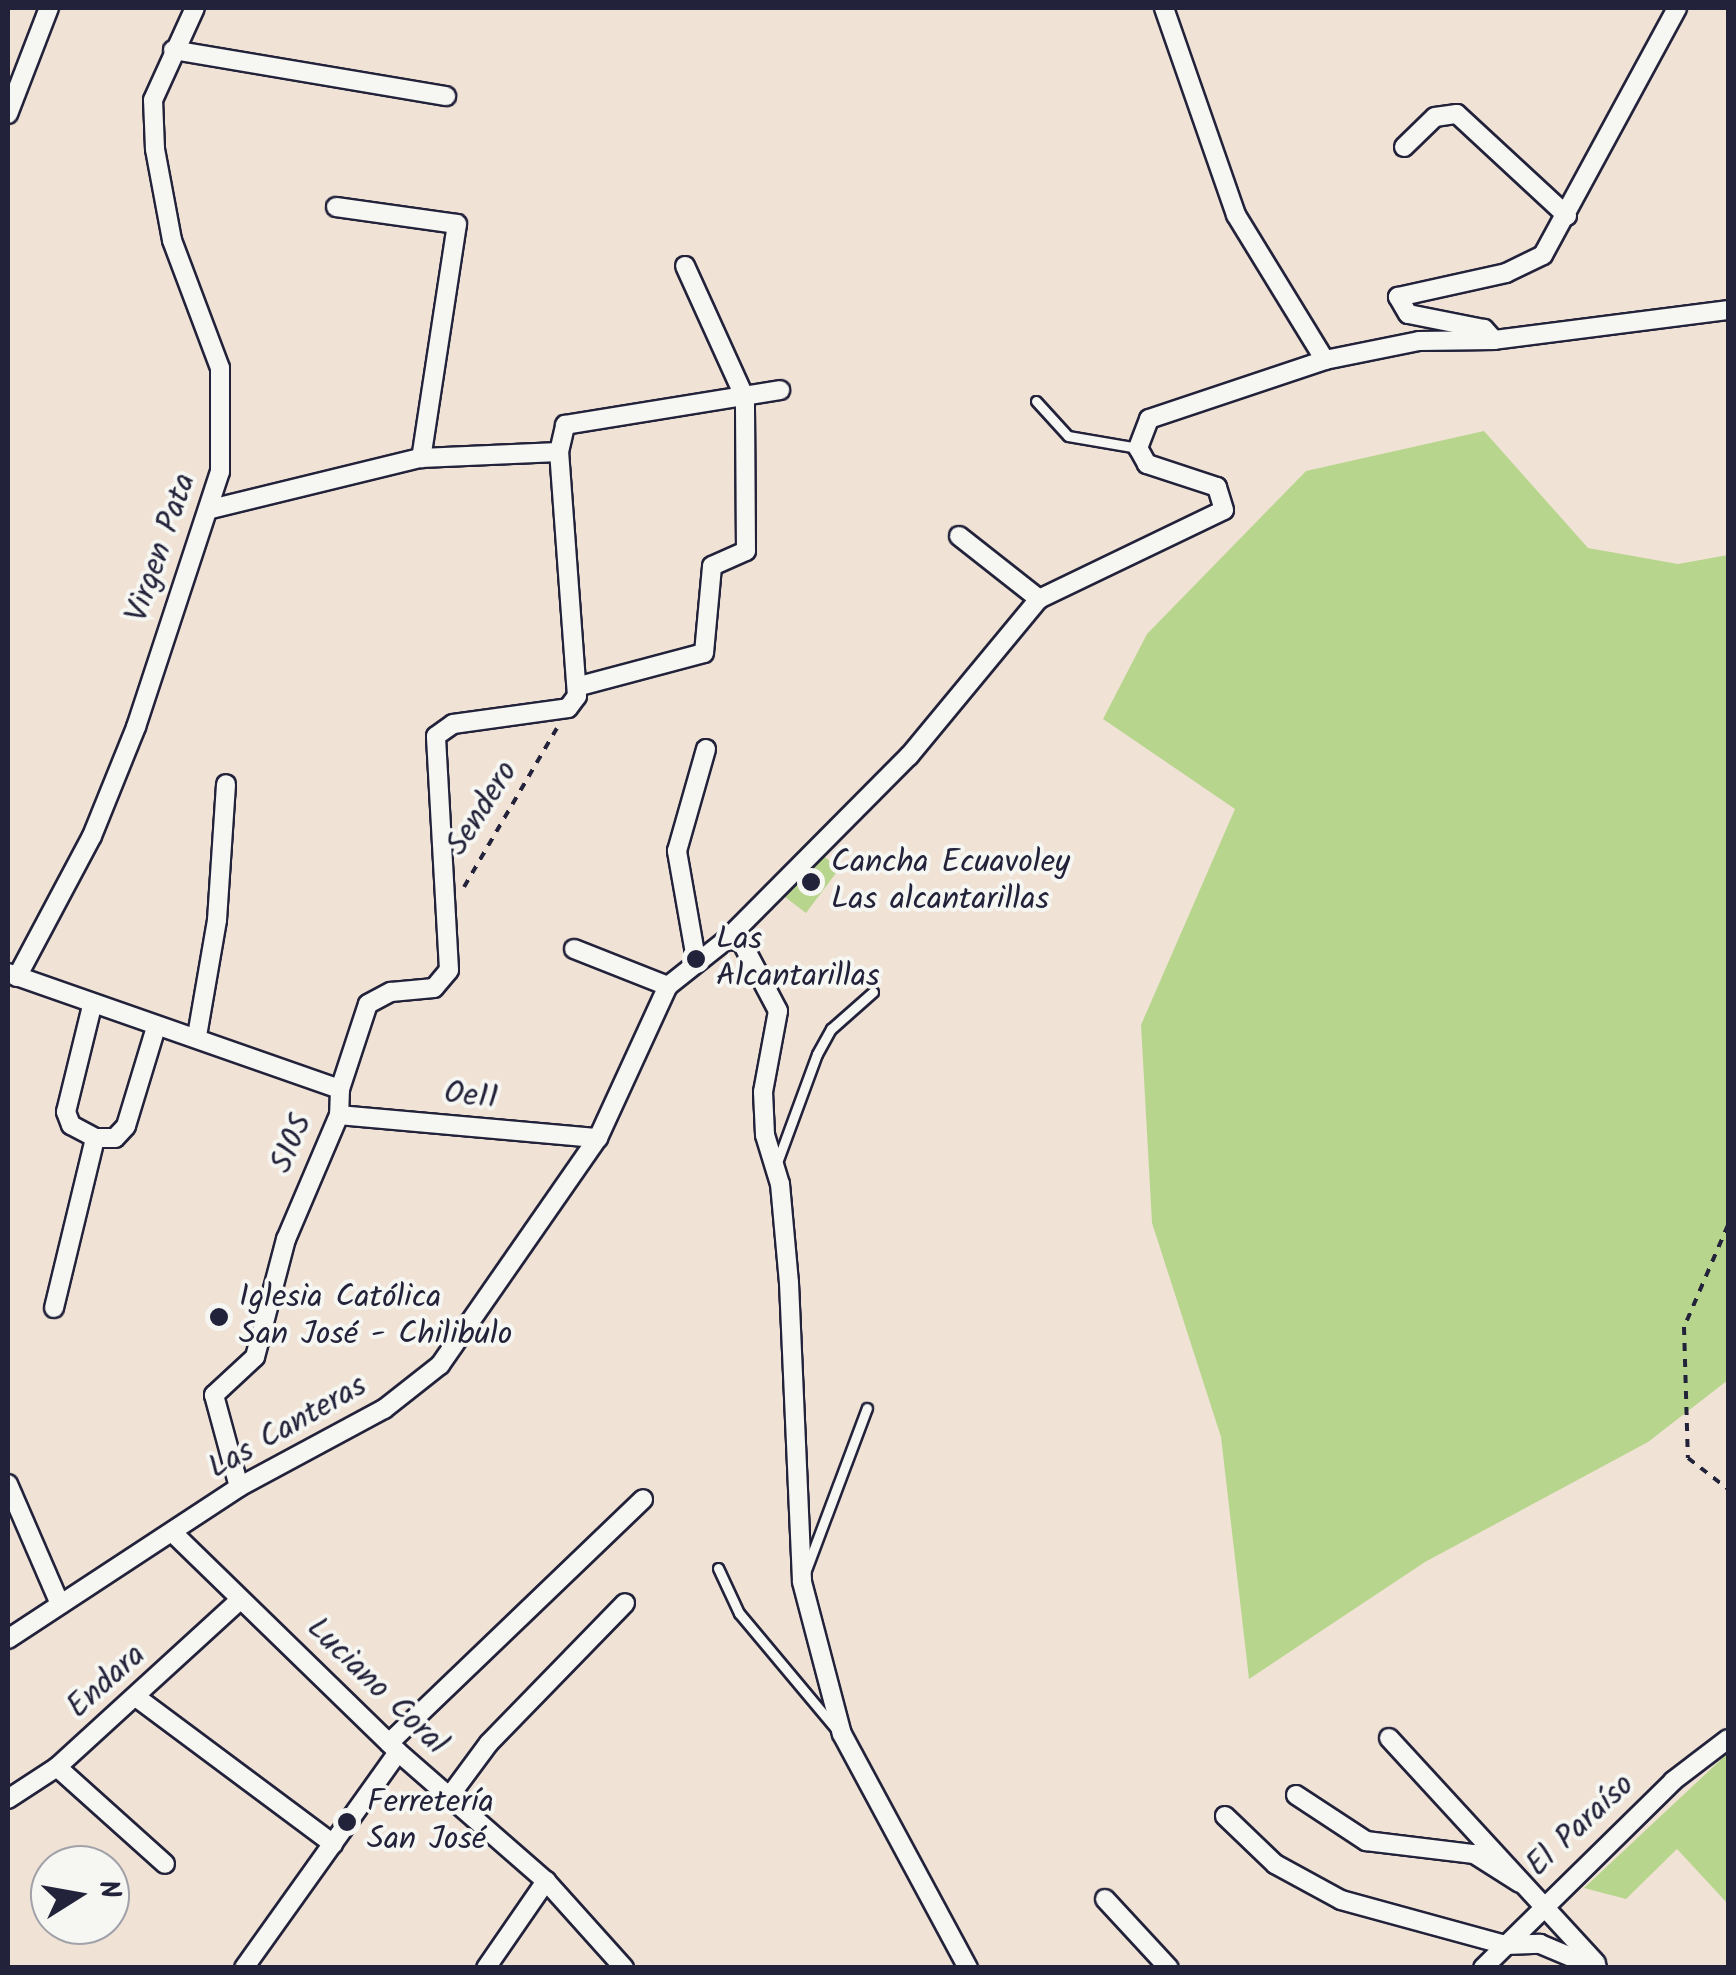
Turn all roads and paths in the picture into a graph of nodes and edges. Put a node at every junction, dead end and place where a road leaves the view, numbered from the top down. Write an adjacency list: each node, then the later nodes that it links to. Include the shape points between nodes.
1 (49, 8): 7 (street)
2 (195, 8): 5 (street, Virgen Pata)
3 (1164, 8): 14 (street, via 1236,215)
4 (1677, 8): 10 (street)
5 (173, 50): 6 (street); 21 (street, Virgen Pata, via 153,100 155,149 172,240 220,368 220,472)
6 (446, 96)
7 (8, 114)
8 (1404, 147): 10 (street, via 1434,118 1457,114)
9 (336, 207): 20 (street, via 456,224)
10 (1567, 216): 13 (street, via 1543,255 1524,266 1398,298 1408,314 1484,328)
11 (685, 266): 16 (street)
12 (1728, 310): 13 (street)
13 (1494, 340): 14 (street, via 1419,342)
14 (1325, 360): 18 (street, via 1149,419)
15 (780, 390): 16 (street)
16 (745, 398): 19 (street, via 581,419 565,425); 24 (street, via 750,538 738,558 712,566 704,653)
17 (1036, 401): 18 (lane, via 1068,436)
18 (1138, 448): 23 (street, via 1148,464 1216,488 1224,510)
19 (558, 452): 20 (street); 24 (street)
20 (421, 458): 21 (street)
21 (211, 509): 32 (street, Virgen Pata, via 100,818)
22 (959, 536): 23 (street)
23 (1039, 599): 29 (street, Las Canteras, via 908,756)
24 (580, 686): 25 (street)
25 (568, 708): 28 (path, Sendero); 38 (street, via 453,724 436,736 449,970 434,988 391,992 368,1004)
26 (706, 748): 31 (street, via 677,851)
27 (226, 784): 37 (street, via 217,920)
28 (463, 891)
29 (726, 940): 31 (street, Las Canteras); 42 (street, via 754,956 778,1011 764,1092)
30 (574, 949): 33 (street)
31 (696, 959): 33 (street, Las Canteras)
32 (12, 975): 35 (street, S10S)
33 (668, 986): 41 (street, Las Canteras)
34 (872, 992): 42 (lane, via 824,1041)
35 (92, 1006): 36 (street, S10S); 40 (street, via 66,1112 71,1125)
36 (156, 1027): 37 (street, S10S); 40 (street, via 124,1130)
37 (198, 1036): 38 (street, S10S)
38 (340, 1089): 39 (street, S10S)
39 (338, 1115): 41 (street, Oe11); 47 (street, S10S, via 286,1239 255,1357 214,1395)
40 (95, 1138): 44 (street)
41 (598, 1138): 47 (street, Las Canteras, via 440,1365 384,1409)
42 (775, 1168): 52 (street, via 789,1283)
43 (1728, 1225): 48 (path, via 1684,1327 1688,1458)
44 (54, 1308)
45 (866, 1408): 52 (lane)
46 (8, 1484): 55 (street)
47 (238, 1487): 50 (street, Las Canteras)
48 (1728, 1490)
49 (644, 1499): 61 (street)
50 (172, 1532): 53 (street, Luciano Coral); 55 (street, Las Canteras)
51 (718, 1568): 58 (lane, via 769,1654)
52 (802, 1582): 58 (street)
53 (240, 1600): 57 (street, Endara); 61 (street, Luciano Coral)
54 (625, 1603): 64 (street, via 489,1743)
55 (60, 1604): 56 (street, Las Canteras)
56 (8, 1639)
57 (136, 1697): 62 (street, Endara); 67 (street)
58 (842, 1734): 77 (street)
59 (1389, 1738): 70 (street)
60 (1728, 1739): 72 (street, El Paraíso)
61 (394, 1748): 64 (street, Luciano Coral); 67 (street)
62 (57, 1767): 65 (street, Endara); 68 (street)
63 (1296, 1795): 70 (street, via 1366,1841 1474,1854 1513,1882)
64 (450, 1797): 69 (street, Luciano Coral)
65 (8, 1799)
66 (1226, 1816): 73 (street, via 1276,1864 1341,1900)
67 (333, 1844): 74 (street)
68 (165, 1864)
69 (546, 1882): 75 (street); 76 (street, Luciano Coral)
70 (1530, 1884): 72 (street)
71 (1105, 1899): 78 (street)
72 (1542, 1903): 73 (street, El Paraíso); 80 (street)
73 (1504, 1945): 79 (street, El Paraíso); 80 (street, via 1540,1944)
74 (244, 1968)
75 (486, 1968)
76 (624, 1968)
77 (968, 1968)
78 (1169, 1968)
79 (1483, 1968)
80 (1598, 1968)

